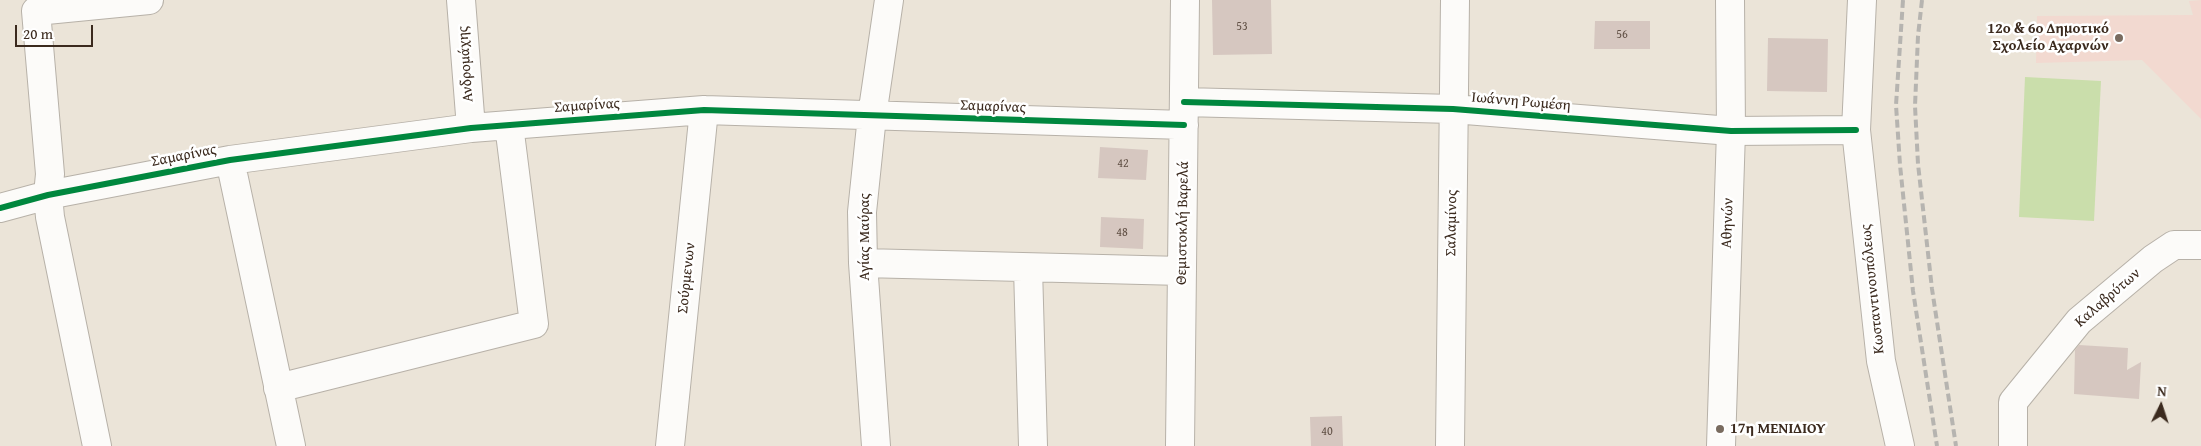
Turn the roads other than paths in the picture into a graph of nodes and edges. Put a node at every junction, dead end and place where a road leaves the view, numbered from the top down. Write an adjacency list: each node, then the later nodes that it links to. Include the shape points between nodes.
1 (461, 0): 13 (street, Ανδρομάχης)
2 (889, 0): 11 (street, Αγίας Μαύρας)
3 (1185, 0): 10 (street, Θεμιστοκλή Βαρελά)
4 (1456, 0): 8 (street, Σαλαμίνος)
5 (1730, 0): 15 (street, Αθηνών)
6 (1862, 0): 14 (street, Κωσταντινουπόλεως)
7 (138, 1): 17 (street, via 36,11 50,174)
8 (1453, 109): 10 (street, Ιωάννη Ρωμέση); 15 (street, Ιωάννη Ρωμέση); 30 (street, Σαλαμίνος)
9 (704, 110): 11 (street, Σαμαρίνας); 12 (street, Σαμαρίνας); 26 (street, Σούρμενων)
10 (1184, 114): 11 (street, Σαμαρίνας); 22 (street, Θεμιστοκλή Βαρελά)
11 (872, 116): 20 (street, Αγίας Μαύρας, via 862,212)
12 (509, 125): 13 (street, Σαμαρίνας); 23 (street, via 534,324)
13 (471, 128): 16 (street, Σαμαρίνας)
14 (1856, 130): 15 (street, Ιωάννη Ρωμέση); 32 (street, Κωσταντινουπόλεως, via 1881,361)
15 (1731, 131): 31 (street, Αθηνών)
16 (230, 160): 17 (street, Σαμαρίνας); 23 (street)
17 (48, 195): 18 (street, Σαμαρίνας); 24 (street)
18 (0, 208)
19 (2201, 245): 33 (street, Καλαβρύτων, via 2174,246 2153,258 2079,321 2013,402)
20 (864, 264): 21 (street); 27 (street, Αγίας Μαύρας)
21 (1028, 268): 22 (street); 28 (street)
22 (1182, 271): 29 (street, Θεμιστοκλή Βαρελά)
23 (278, 388): 25 (street)
24 (97, 446)
25 (291, 446)
26 (670, 446)
27 (876, 446)
28 (1034, 446)
29 (1180, 446)
30 (1450, 446)
31 (1721, 446)
32 (1900, 446)
33 (2013, 446)

